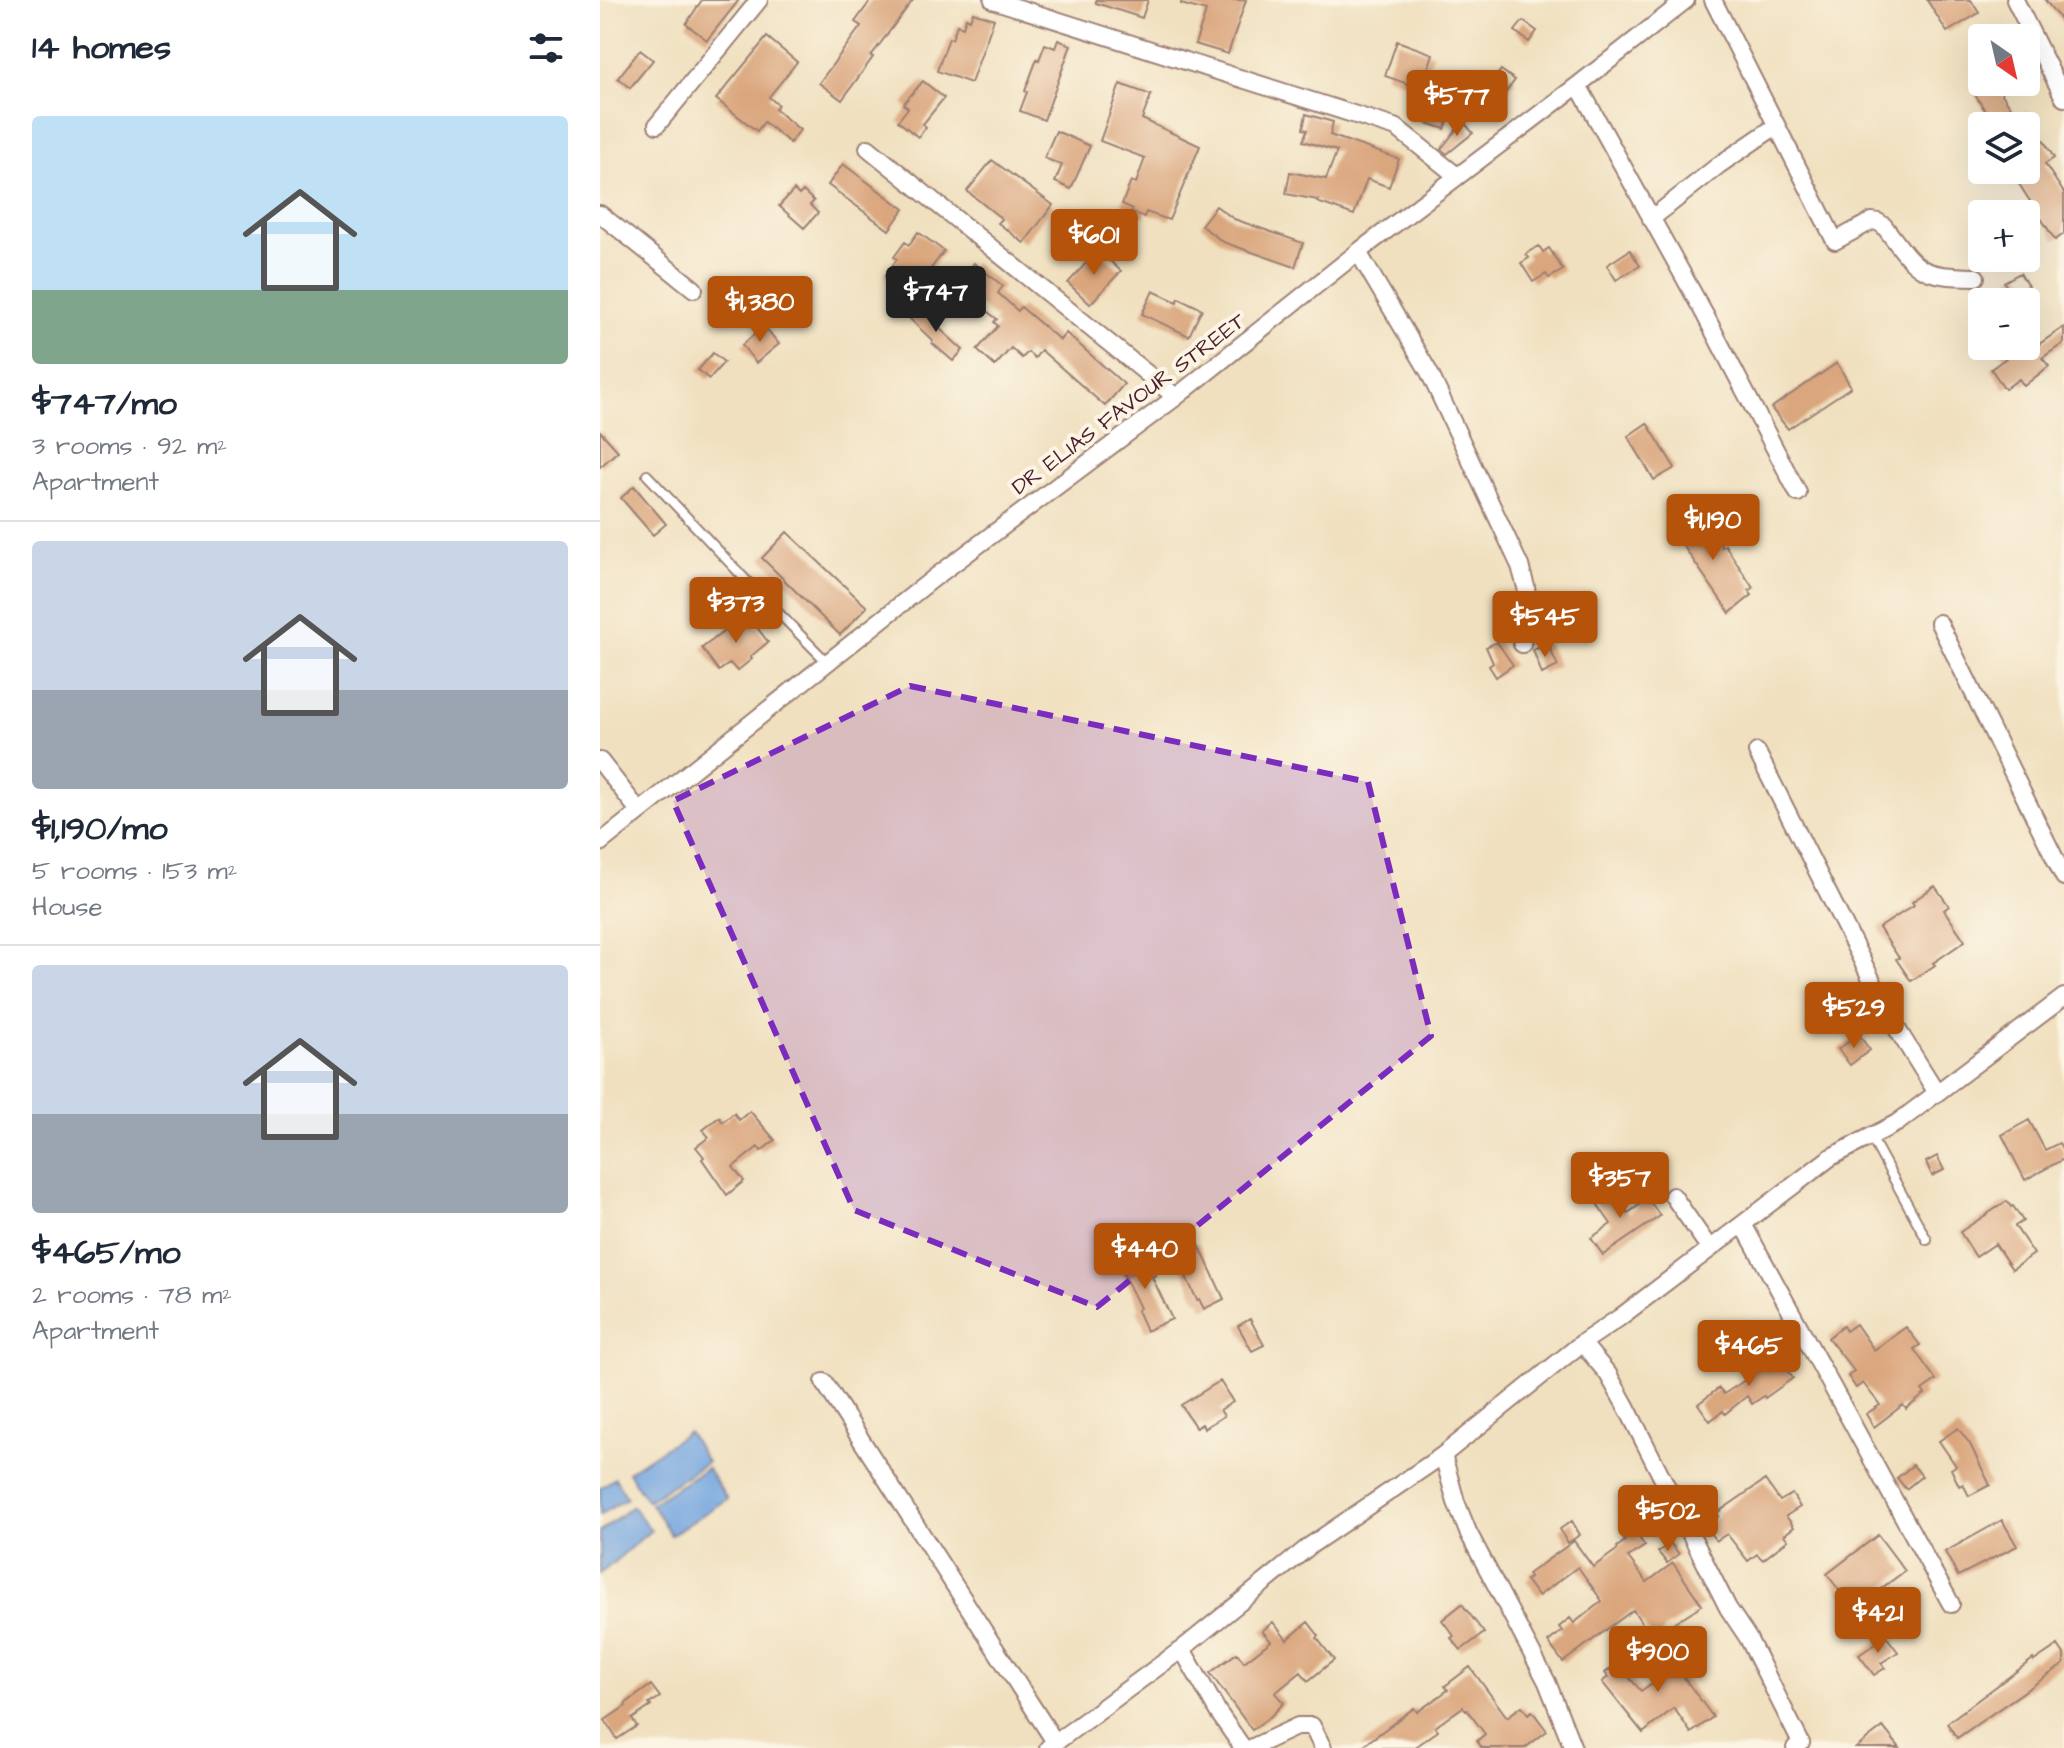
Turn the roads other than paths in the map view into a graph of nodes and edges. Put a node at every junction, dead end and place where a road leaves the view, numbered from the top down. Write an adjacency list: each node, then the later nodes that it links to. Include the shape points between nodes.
1 (759, 0): 10 (street)
2 (993, 0): 13 (street, via 1397,128)
3 (1686, 0): 8 (street, DR ELIAS FAVOUR STREET)
4 (1713, 0): 11 (street)
5 (2015, 0): 7 (street)
6 (2064, 54): 7 (street)
7 (2049, 65): 9 (street)
8 (1578, 85): 13 (street, DR ELIAS FAVOUR STREET); 15 (street)
9 (2064, 98)
10 (657, 125)
11 (1776, 126): 15 (street); 17 (street, via 1835,241 1878,222 1926,273)
12 (868, 148): 19 (street)
13 (1457, 176): 16 (street, DR ELIAS FAVOUR STREET)
14 (600, 214): 18 (street)
15 (1651, 219): 21 (street)
16 (1358, 252): 19 (street, DR ELIAS FAVOUR STREET); 23 (street, via 1429,372 1520,566 1529,611)
17 (1976, 277)
18 (694, 289)
19 (1176, 397): 24 (street, DR ELIAS FAVOUR STREET)
20 (647, 475): 24 (lane)
21 (1798, 493)
22 (1939, 623): 29 (street)
23 (1522, 644)
24 (827, 662): 27 (street, DR ELIAS FAVOUR STREET)
25 (1757, 752): 31 (street, via 1894,1024)
26 (600, 761): 27 (street)
27 (639, 811): 28 (street, DR ELIAS FAVOUR STREET)
28 (600, 843)
29 (2064, 877)
30 (2064, 997): 31 (street)
31 (1937, 1093): 32 (street)
32 (1871, 1137): 34 (street, via 1831,1157); 35 (lane)
33 (1673, 1196): 36 (street)
34 (1743, 1224): 36 (street); 40 (street)
35 (1927, 1240)
36 (1710, 1249): 37 (street)
37 (1582, 1343): 39 (street); 47 (street, via 1608,1374 1748,1638 1801,1743)
38 (824, 1382): 42 (street)
39 (1443, 1455): 41 (street, via 1311,1545); 46 (street, via 1468,1532 1547,1682)
40 (1951, 1604)
41 (1182, 1649): 42 (street); 43 (street)
42 (1052, 1745)
43 (1243, 1748)
44 (1251, 1748): 45 (street, via 1298,1726 1312,1726)
45 (1323, 1748)
46 (1573, 1748)
47 (1795, 1748)

